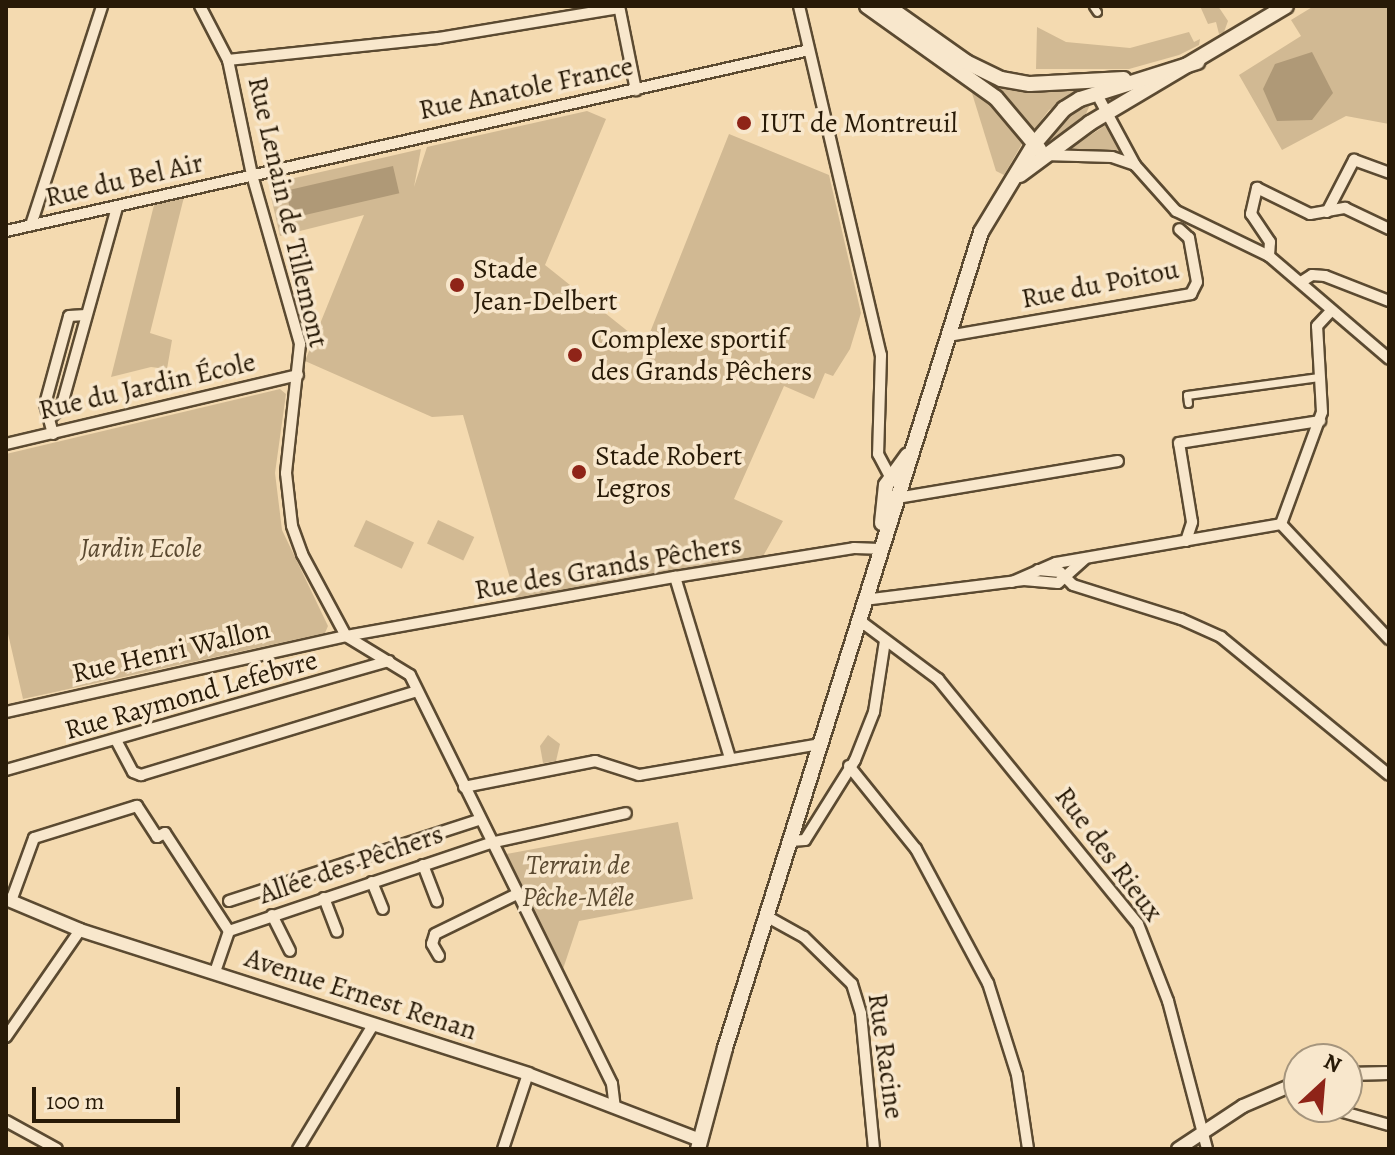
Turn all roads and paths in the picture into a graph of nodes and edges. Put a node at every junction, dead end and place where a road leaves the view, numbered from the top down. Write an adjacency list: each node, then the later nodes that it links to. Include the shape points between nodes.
1 (102, 6): 23 (street)
2 (200, 6): 9 (street, Rue Lenain de Tillemont)
3 (799, 6): 8 (street)
4 (867, 6): 17 (main road, via 996,98)
5 (1286, 6): 10 (main road)
6 (619, 7): 9 (street, via 438,38); 13 (street)
7 (895, 8): 11 (main road, via 966,62 1001,79 1030,84)
8 (809, 50): 13 (street, Rue Anatole France); 42 (street, via 884,371)
9 (228, 60): 20 (street, Rue Lenain de Tillemont)
10 (1197, 62): 12 (main road); 15 (main road)
11 (1085, 80): 12 (main road); 14 (main road)
12 (1136, 80): 14 (main road)
13 (636, 90): 20 (street, Rue Anatole France)
14 (1097, 97): 15 (street); 16 (main road); 17 (main road, via 1064,109)
15 (1110, 113): 16 (main road); 18 (street)
16 (1090, 123): 17 (main road)
17 (1039, 149): 18 (street, via 1112,157); 32 (main road, via 1007,185 981,232)
18 (1135, 165): 27 (street, via 1190,222)
19 (1389, 173): 22 (street, via 1354,160)
20 (252, 175): 21 (street, Rue du Bel Air); 34 (street, Rue Lenain de Tillemont, via 300,344)
21 (117, 207): 23 (street, Rue du Bel Air); 31 (street)
22 (1327, 212): 25 (street, via 1352,210); 27 (street, via 1310,214 1257,188 1251,214 1270,242)
23 (31, 225): 26 (street, Rue du Bel Air)
24 (1179, 229): 32 (street, Rue du Poitou, via 1189,238 1197,282 1191,294)
25 (1389, 229)
26 (6, 231)
27 (1269, 256): 28 (street)
28 (1301, 282): 29 (street, via 1312,275 1325,276); 30 (street)
29 (1389, 301)
30 (1330, 312): 33 (street); 35 (street, via 1317,326)
31 (86, 315): 37 (street, via 61,408); 37 (street, via 69,316 45,404)
32 (948, 336): 41 (main road)
33 (1389, 359)
34 (298, 375): 39 (street, Rue du Jardin École); 57 (street, Rue Lenain de Tillemont, via 286,473 292,526)
35 (1319, 377): 36 (street, via 1187,395); 38 (street)
36 (1188, 403)
37 (51, 417): 39 (street)
38 (1320, 421): 47 (street); 48 (street, via 1179,443 1192,522)
39 (53, 434): 40 (street, Rue du Jardin École)
40 (6, 444)
41 (911, 452): 44 (main road); 46 (main road)
42 (878, 454): 44 (street); 45 (street)
43 (1118, 461): 46 (street)
44 (899, 464): 45 (main road)
45 (890, 477): 49 (main road)
46 (897, 498): 49 (main road)
47 (1281, 524): 48 (street); 58 (street)
48 (1186, 541): 50 (street)
49 (880, 546): 52 (street, Rue des Grands Pêchers); 55 (main road)
50 (1087, 557): 51 (street); 53 (street)
51 (1038, 570): 53 (street); 54 (street)
52 (675, 577): 57 (street, Rue des Grands Pêchers); 65 (street)
53 (1068, 578): 54 (street, via 1058,583); 68 (street, via 1073,585 1221,637)
54 (1012, 582): 55 (street)
55 (864, 600): 56 (main road)
56 (859, 620): 59 (street, Rue des Rieux); 64 (main road)
57 (346, 636): 60 (street); 62 (street, Rue Henri Wallon)
58 (1389, 639)
59 (885, 641): 66 (street, via 874,712); 100 (street, Rue des Rieux, via 938,679 1138,924 1168,1001)
60 (389, 661): 61 (street, via 410,675); 63 (street, Rue Raymond Lefebvre)
61 (417, 691): 63 (street, via 141,775 133,772); 69 (street)
62 (6, 712)
63 (117, 742): 67 (street, Rue Raymond Lefebvre)
64 (820, 744): 65 (street); 72 (main road)
65 (730, 758): 69 (street, via 639,775 595,761)
66 (849, 766): 72 (street, via 805,840); 106 (street, via 916,849 988,983 1017,1075)
67 (6, 770)
68 (1389, 775)
69 (464, 787): 71 (street)
70 (626, 813): 73 (street, Allée des Pêchers)
71 (479, 820): 73 (street); 79 (street)
72 (790, 841): 83 (main road)
73 (490, 843): 74 (street, Allée des Pêchers); 76 (street)
74 (423, 865): 75 (street, Allée des Pêchers); 80 (street)
75 (372, 882): 77 (street, Allée des Pêchers); 81 (street)
76 (515, 895): 88 (street, via 435,934 432,944); 96 (street, via 612,1084)
77 (324, 898): 82 (street, Allée des Pêchers); 86 (street)
78 (8, 900): 84 (street, Avenue Ernest Renan); 85 (street, via 34,838 137,806 157,837 165,833)
79 (229, 901)
80 (437, 901)
81 (383, 909)
82 (272, 915): 85 (street, Allée des Pêchers); 87 (street)
83 (766, 916): 101 (main road); 105 (street, Rue Racine, via 812,943 852,984 861,1014)
84 (80, 930): 89 (street, Avenue Ernest Renan); 91 (street)
85 (229, 931): 89 (street)
86 (337, 932)
87 (290, 951)
88 (439, 956)
89 (215, 972): 90 (street, Avenue Ernest Renan)
90 (373, 1025): 93 (street, Avenue Ernest Renan); 103 (street)
91 (6, 1037)
92 (1389, 1073): 94 (street)
93 (528, 1074): 96 (street, Avenue Ernest Renan); 104 (street)
94 (1363, 1074)
95 (1283, 1090): 100 (street)
96 (615, 1107): 101 (street, Avenue Ernest Renan)
97 (1363, 1118): 99 (street)
98 (6, 1121): 102 (street)
99 (1389, 1125)
100 (1203, 1130): 107 (street); 108 (street, Rue des Rieux)
101 (699, 1144)
102 (57, 1149)
103 (298, 1149)
104 (503, 1149)
105 (874, 1149)
106 (1028, 1149)
107 (1178, 1149)
108 (1207, 1149)

